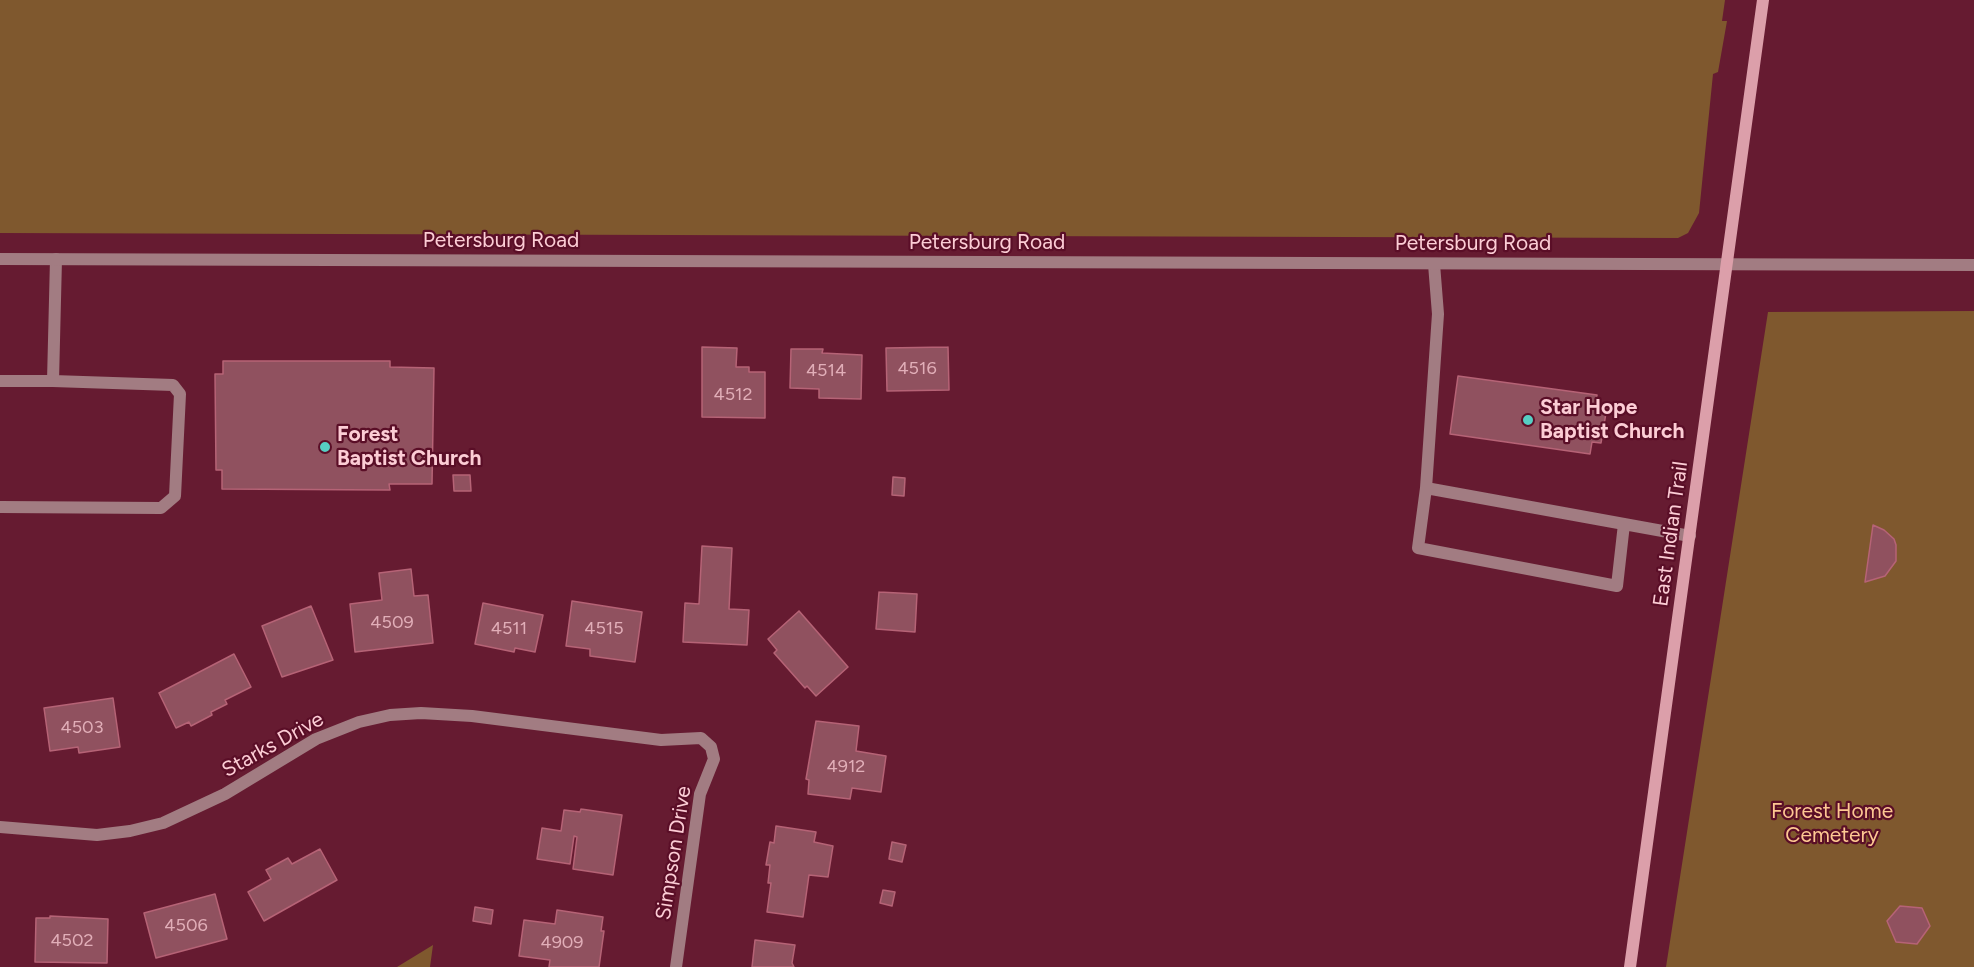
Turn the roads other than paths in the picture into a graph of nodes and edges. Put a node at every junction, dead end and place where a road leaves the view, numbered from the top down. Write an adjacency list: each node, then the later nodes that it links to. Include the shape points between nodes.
1 (1763, 0): 5 (main road, East Indian Trail)
2 (0, 259): 3 (street, Petersburg Road)
3 (56, 259): 4 (street, Petersburg Road); 8 (street)
4 (1434, 264): 5 (street, Petersburg Road); 9 (street, via 1438,314)
5 (1728, 264): 6 (street, Petersburg Road); 12 (main road, East Indian Trail)
6 (1974, 265)
7 (0, 381): 8 (street)
8 (53, 381): 10 (street, via 173,385 180,394 175,496 161,508)
9 (1426, 488): 11 (street); 11 (street, via 1418,548 1617,586)
10 (0, 507)
11 (1624, 524): 12 (street)
12 (1690, 536): 16 (main road, East Indian Trail)
13 (711, 747): 14 (street, Starks Drive, via 701,738 661,740 472,716 390,715 316,739 225,794 163,823 97,835); 15 (street, Simpson Drive, via 714,759 700,794)
14 (0, 827)
15 (676, 967)
16 (1630, 967)

